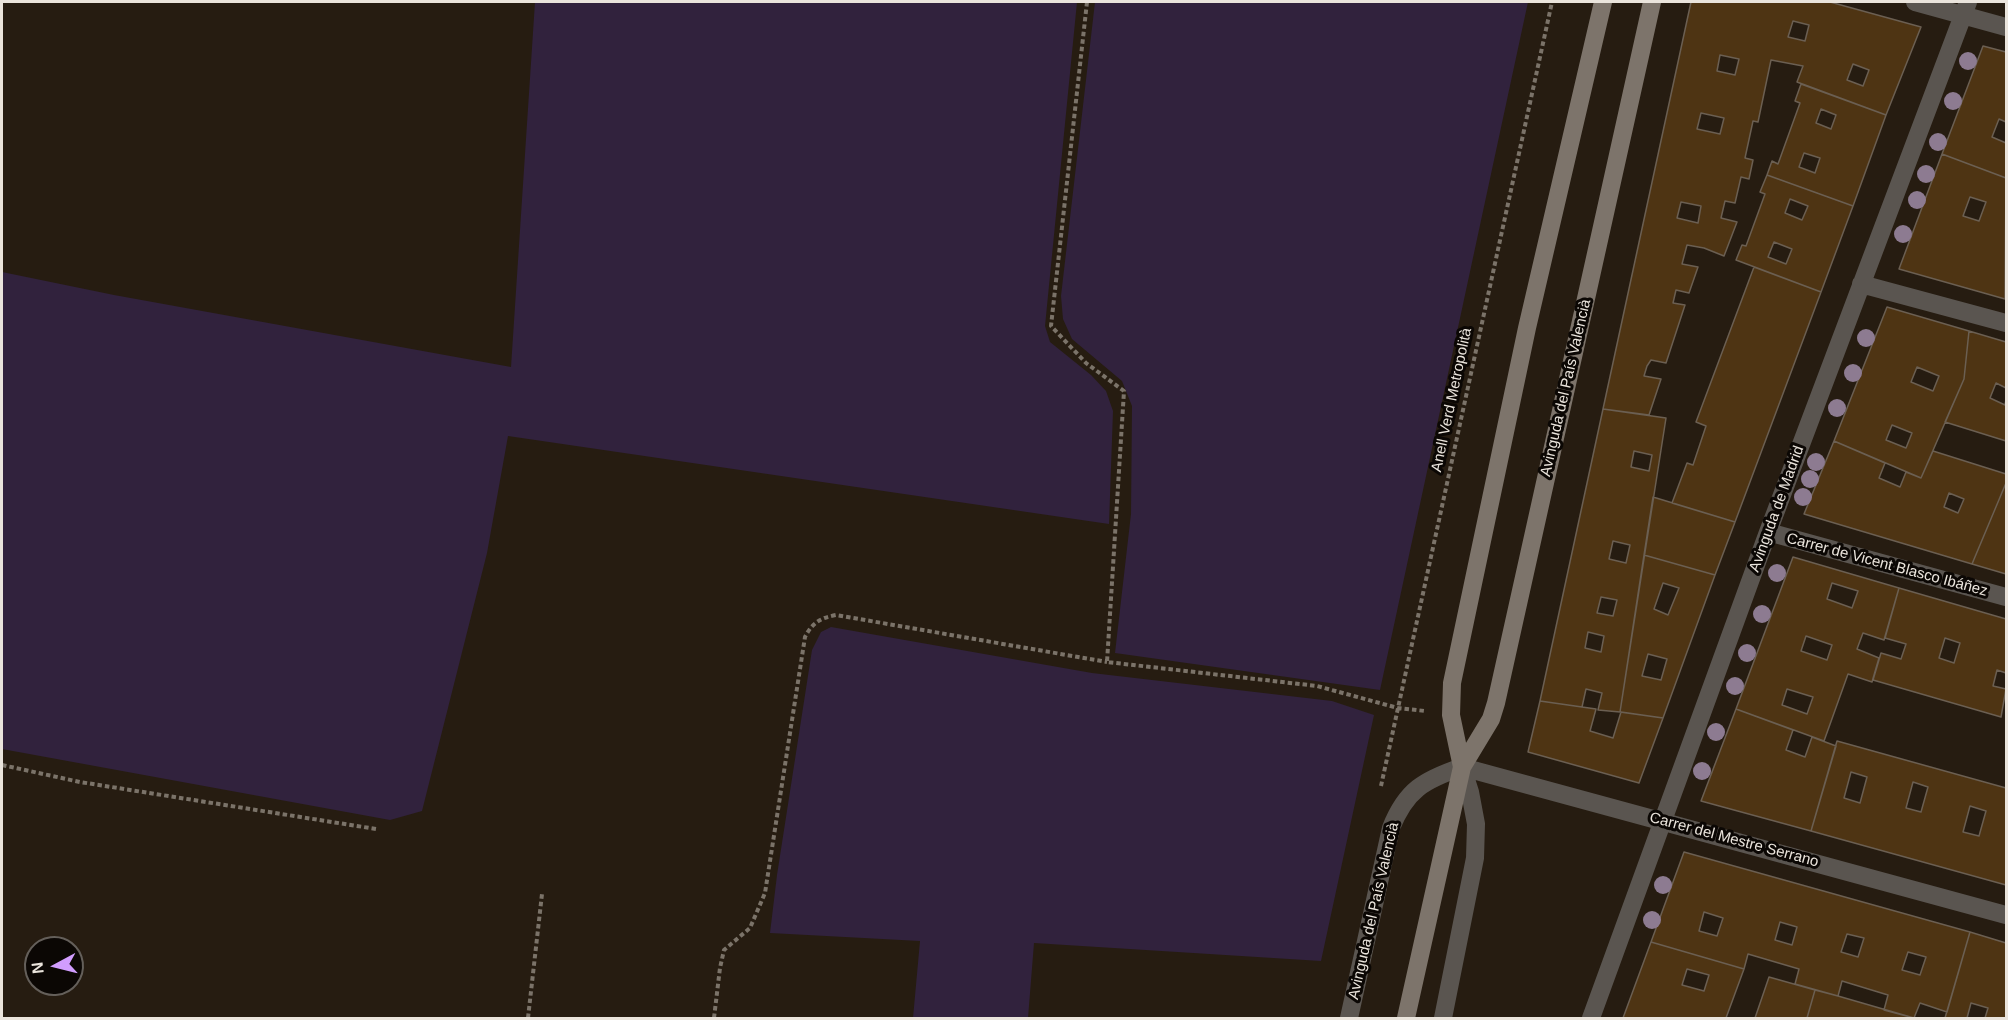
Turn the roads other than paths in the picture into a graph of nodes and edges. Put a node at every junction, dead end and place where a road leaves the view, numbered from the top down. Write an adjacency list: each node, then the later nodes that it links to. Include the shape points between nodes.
1 (1603, 2): 10 (street, via 1522,351 1452,683 1451,715)
2 (1652, 2): 10 (street, Avinguda del País Valencià, via 1496,703 1491,719)
3 (1915, 2): 4 (street)
4 (1965, 8): 5 (street); 6 (street, Avinguda de Madrid)
5 (2007, 27)
6 (1861, 284): 7 (street); 8 (street, Avinguda de Madrid)
7 (2007, 323)
8 (1768, 532): 9 (street, Carrer de Vicent Blasco Ibáñez); 11 (street, Avinguda de Madrid)
9 (2007, 597)
10 (1462, 767): 11 (street, Carrer del Mestre Serrano); 13 (street, Avinguda del País Valencià, via 1420,786 1397,814); 14 (street); 15 (street, via 1476,824 1475,858)
11 (1663, 821): 12 (street, Carrer del Mestre Serrano); 16 (street, Avinguda de Madrid)
12 (2007, 915)
13 (1349, 1018)
14 (1406, 1018)
15 (1443, 1018)
16 (1591, 1018)

